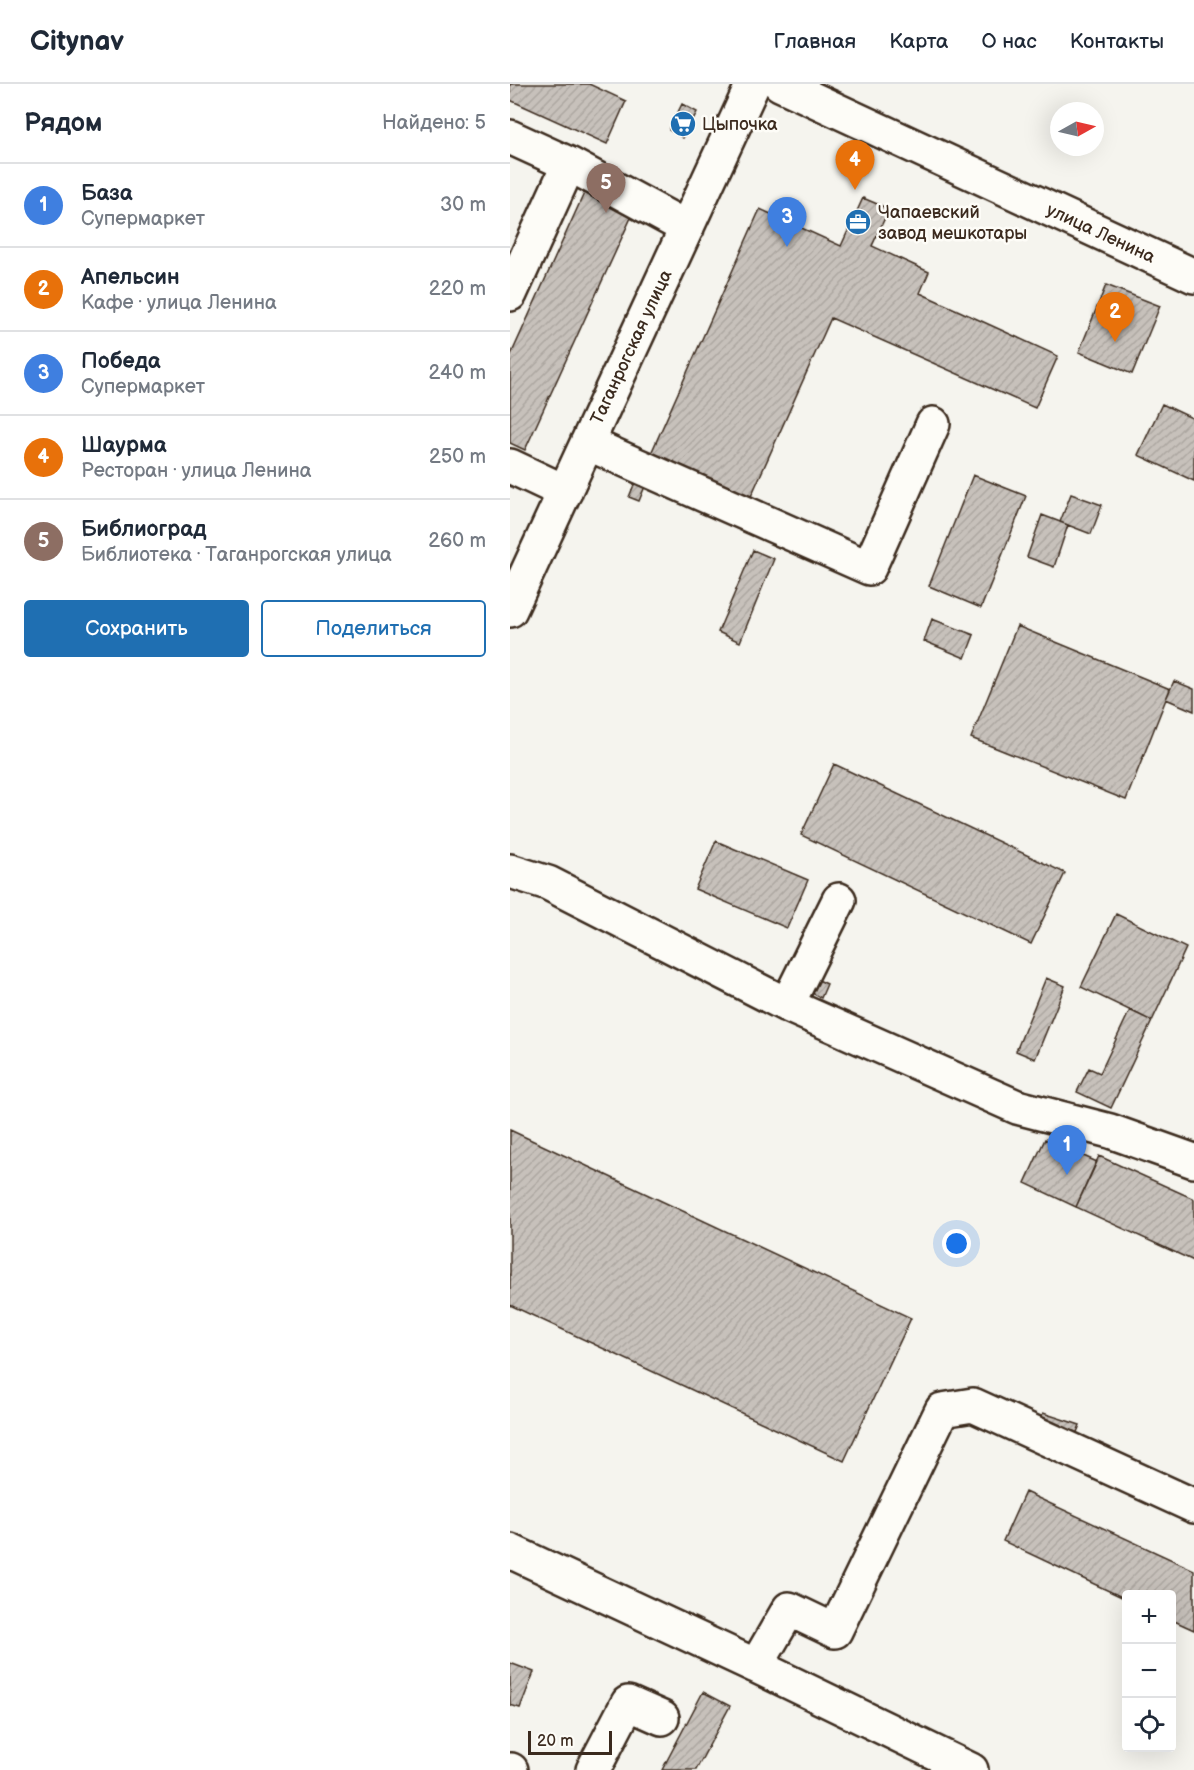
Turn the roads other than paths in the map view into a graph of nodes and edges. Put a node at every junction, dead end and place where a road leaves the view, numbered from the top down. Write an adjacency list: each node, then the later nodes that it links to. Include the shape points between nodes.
1 (753, 84): 6 (street, Таганрогская улица)
2 (780, 84): 3 (street, улица Ленина)
3 (842, 97): 7 (street, улица Ленина)
4 (510, 137): 5 (street)
5 (569, 164): 6 (street); 8 (street)
6 (687, 228): 10 (street, Таганрогская улица)
7 (1194, 276)
8 (510, 294)
9 (933, 424): 10 (street, via 870,568)
10 (587, 442): 12 (street, Таганрогская улица)
11 (510, 466): 12 (street)
12 (565, 492): 13 (street, Таганрогская улица)
13 (510, 610)
14 (510, 871): 16 (street, via 548,883)
15 (839, 900): 16 (street)
16 (787, 1005): 17 (street, via 1017,1107 1110,1131)
17 (1194, 1161)
18 (1194, 1506): 20 (street, via 973,1405 942,1410 835,1631 789,1609)
19 (510, 1551): 20 (street)
20 (756, 1666): 23 (street)
21 (662, 1718): 22 (street, via 628,1703)
22 (593, 1770)
23 (971, 1770)

